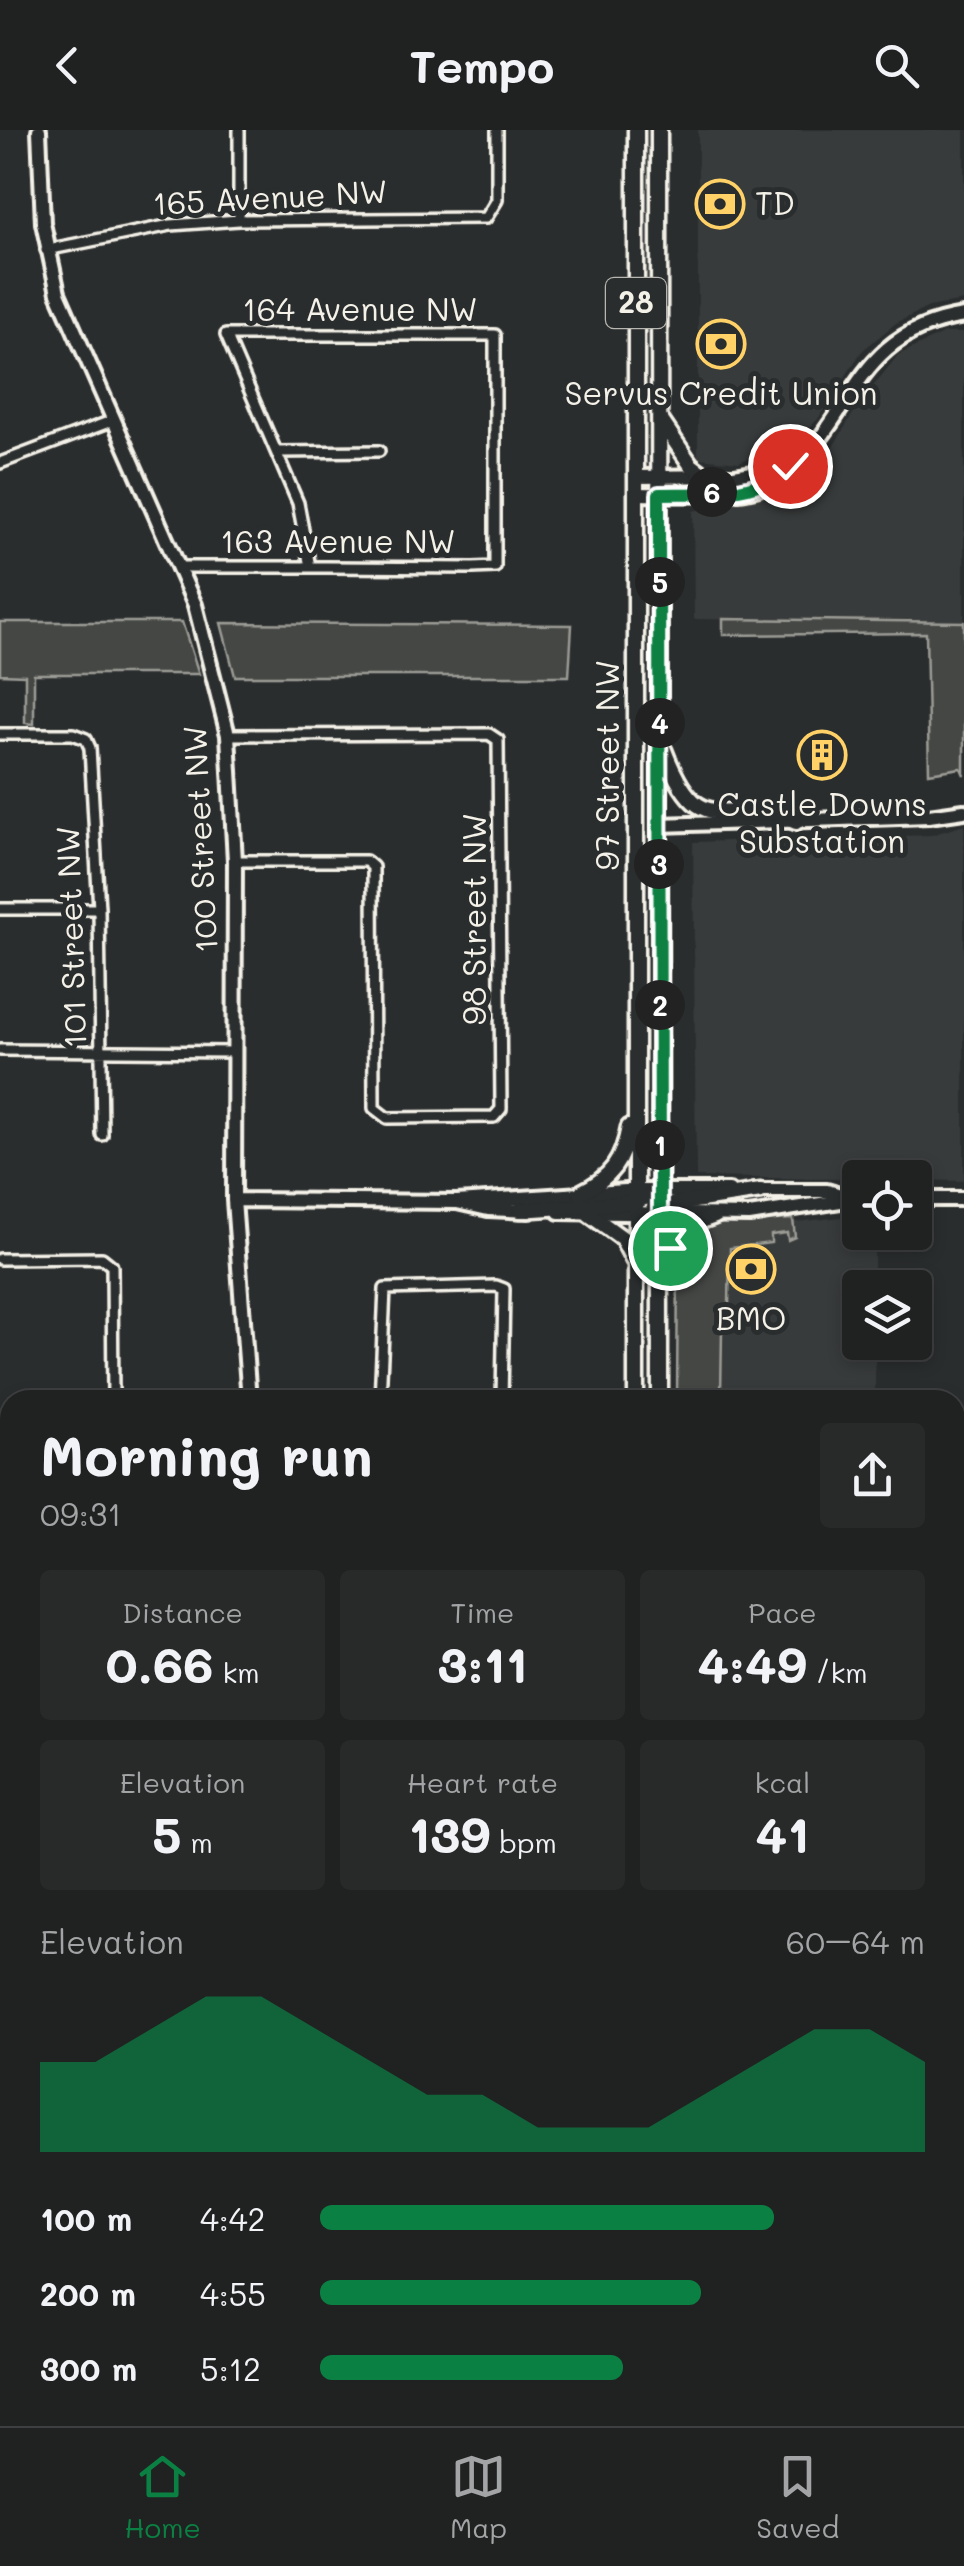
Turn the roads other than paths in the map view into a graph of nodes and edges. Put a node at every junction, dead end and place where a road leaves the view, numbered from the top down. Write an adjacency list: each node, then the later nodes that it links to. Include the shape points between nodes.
1 (38, 130): 7 (street, 100 Street NW)
2 (239, 130): 6 (street)
3 (496, 130): 6 (street, 165 Avenue NW, via 494,211 475,220)
4 (636, 130): 16 (main road, 97 Street NW / 28)
5 (659, 130): 9 (main road, 97 Street NW)
6 (239, 220): 7 (street, 165 Avenue NW)
7 (46, 250): 10 (street, 100 Street NW)
8 (964, 316): 14 (street, via 919,326 881,352 820,438)
9 (660, 418): 15 (main road, via 684,457); 17 (main road, 97 Street NW)
10 (114, 420): 13 (street); 20 (street, 100 Street NW)
11 (278, 452): 12 (street); 21 (street, via 298,503); 22 (street, 164 Avenue NW, via 226,335 494,335)
12 (379, 452)
13 (0, 463)
14 (790, 466): 15 (street); 19 (street, via 772,483 752,489)
15 (708, 476): 17 (street)
16 (636, 477): 17 (street); 18 (main road, 97 Street NW)
17 (659, 477): 19 (main road, 97 Street NW)
18 (636, 494): 19 (street); 28 (main road, 97 Street NW)
19 (659, 494): 25 (main road, 97 Street NW)
20 (180, 566): 21 (street, 163 Avenue NW); 24 (street, 100 Street NW, via 202,624)
21 (310, 567): 22 (street, 163 Avenue NW)
22 (496, 567)
23 (0, 734): 32 (street, 101 Street NW, via 86,738)
24 (228, 735): 30 (street, 100 Street NW); 30 (street, 98 Street NW, via 490,734 498,740 501,1109 494,1118 387,1118 374,1108 373,867 366,861)
25 (660, 740): 27 (main road, via 678,789 698,807 766,812); 29 (main road, 97 Street NW)
26 (964, 810): 27 (street)
27 (796, 822): 29 (street)
28 (636, 826): 29 (street); 36 (main road, 97 Street NW)
29 (659, 826): 47 (main road, 97 Street NW)
30 (235, 861): 35 (street, 100 Street NW)
31 (0, 908): 32 (street)
32 (99, 909): 34 (street, 101 Street NW)
33 (0, 1050): 34 (street)
34 (101, 1052): 35 (street); 37 (street, 101 Street NW)
35 (235, 1052): 43 (street, 100 Street NW)
36 (636, 1087): 39 (main road, via 622,1159); 46 (main road, 97 Street NW)
37 (102, 1135)
38 (762, 1192): 40 (street); 47 (main road)
39 (580, 1193): 45 (street); 46 (street)
40 (842, 1195)
41 (932, 1199): 42 (street)
42 (964, 1199)
43 (234, 1200): 45 (street); 55 (street, 100 Street NW)
44 (842, 1201): 50 (street)
45 (457, 1202): 48 (street)
46 (636, 1202): 47 (main road); 47 (street); 48 (main road); 49 (street); 52 (main road, 97 Street NW)
47 (660, 1203): 50 (street); 53 (main road, 97 Street NW)
48 (520, 1210): 49 (street)
49 (589, 1214): 52 (main road, via 622,1238)
50 (715, 1216): 53 (main road, via 685,1226)
51 (1, 1258): 54 (street, via 102,1258 112,1266)
52 (636, 1266): 58 (main road, 97 Street NW)
53 (660, 1266): 59 (main road, 97 Street NW)
54 (114, 1390)
55 (248, 1390)
56 (380, 1390): 57 (street, via 385,1289 496,1286 504,1289)
57 (502, 1390)
58 (636, 1390)
59 (660, 1390)

